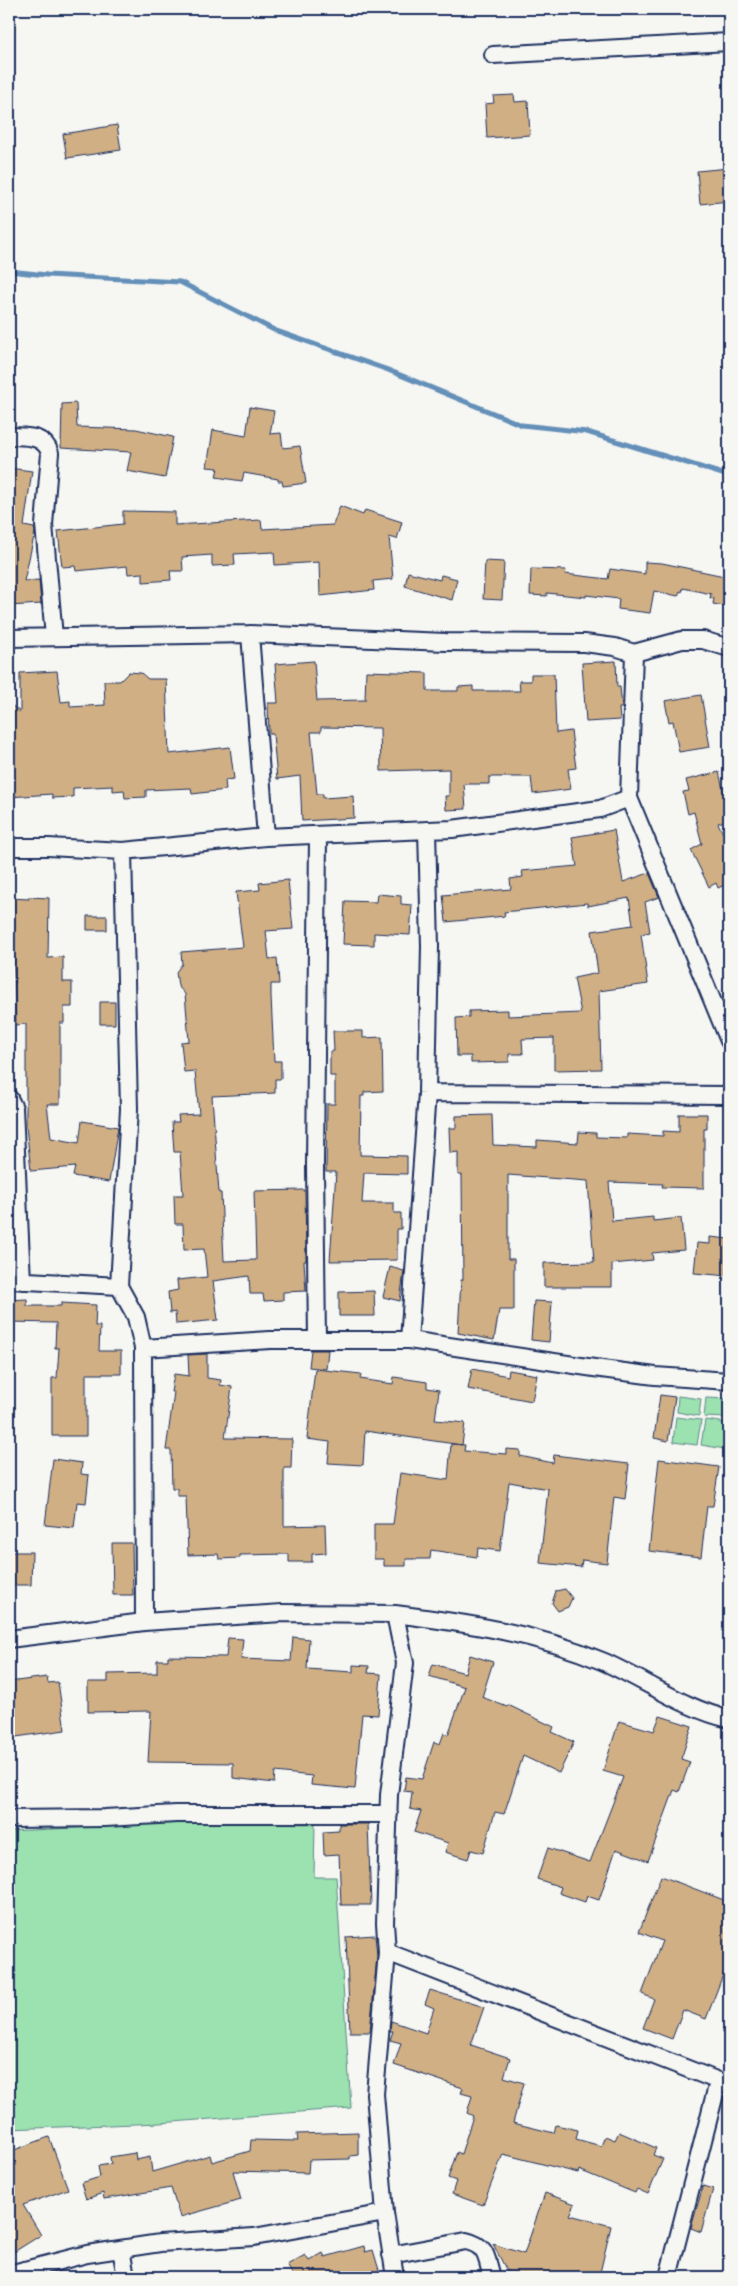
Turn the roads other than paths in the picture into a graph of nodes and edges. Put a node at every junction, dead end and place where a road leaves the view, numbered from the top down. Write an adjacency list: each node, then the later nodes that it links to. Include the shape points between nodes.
1 (729, 42): 2 (street)
2 (493, 55)
3 (9, 436): 5 (street, via 38,438 50,452 44,526)
4 (250, 634): 5 (street); 8 (street, via 446,642 584,643); 12 (street)
5 (54, 637): 6 (street)
6 (9, 638)
7 (729, 648): 8 (street, via 703,640 682,640)
8 (634, 653): 9 (street)
9 (629, 798): 10 (street, via 600,809); 15 (street)
10 (427, 830): 11 (street); 16 (street, via 430,946)
11 (318, 835): 12 (street); 21 (street, via 315,929)
12 (266, 837): 14 (street)
13 (9, 847): 14 (street)
14 (123, 851): 20 (street, via 128,1109)
15 (729, 1041)
16 (427, 1093): 17 (street); 22 (street)
17 (729, 1095)
18 (9, 1098): 19 (street, via 14,1108)
19 (15, 1281): 20 (street)
20 (119, 1286): 23 (street, via 136,1317)
21 (317, 1340): 22 (street); 23 (street)
22 (409, 1340): 24 (street, via 655,1376)
23 (143, 1348): 26 (street)
24 (729, 1381)
25 (395, 1614): 26 (street, via 282,1613); 28 (street, via 483,1626 560,1645); 29 (street, via 405,1663)
26 (144, 1622): 27 (street)
27 (9, 1640)
28 (729, 1719)
29 (388, 1814): 30 (street, via 176,1814); 31 (street)
30 (9, 1819)
31 (387, 1952): 32 (street); 33 (street, via 375,2094)
32 (724, 2084): 40 (street)
33 (385, 2213): 34 (street, via 254,2237); 35 (street)
34 (121, 2249): 36 (street, via 87,2254); 37 (street)
35 (391, 2256): 38 (street); 39 (street, via 466,2241 483,2249)
36 (9, 2274)
37 (126, 2277)
38 (394, 2277)
39 (492, 2277)
40 (668, 2277)

